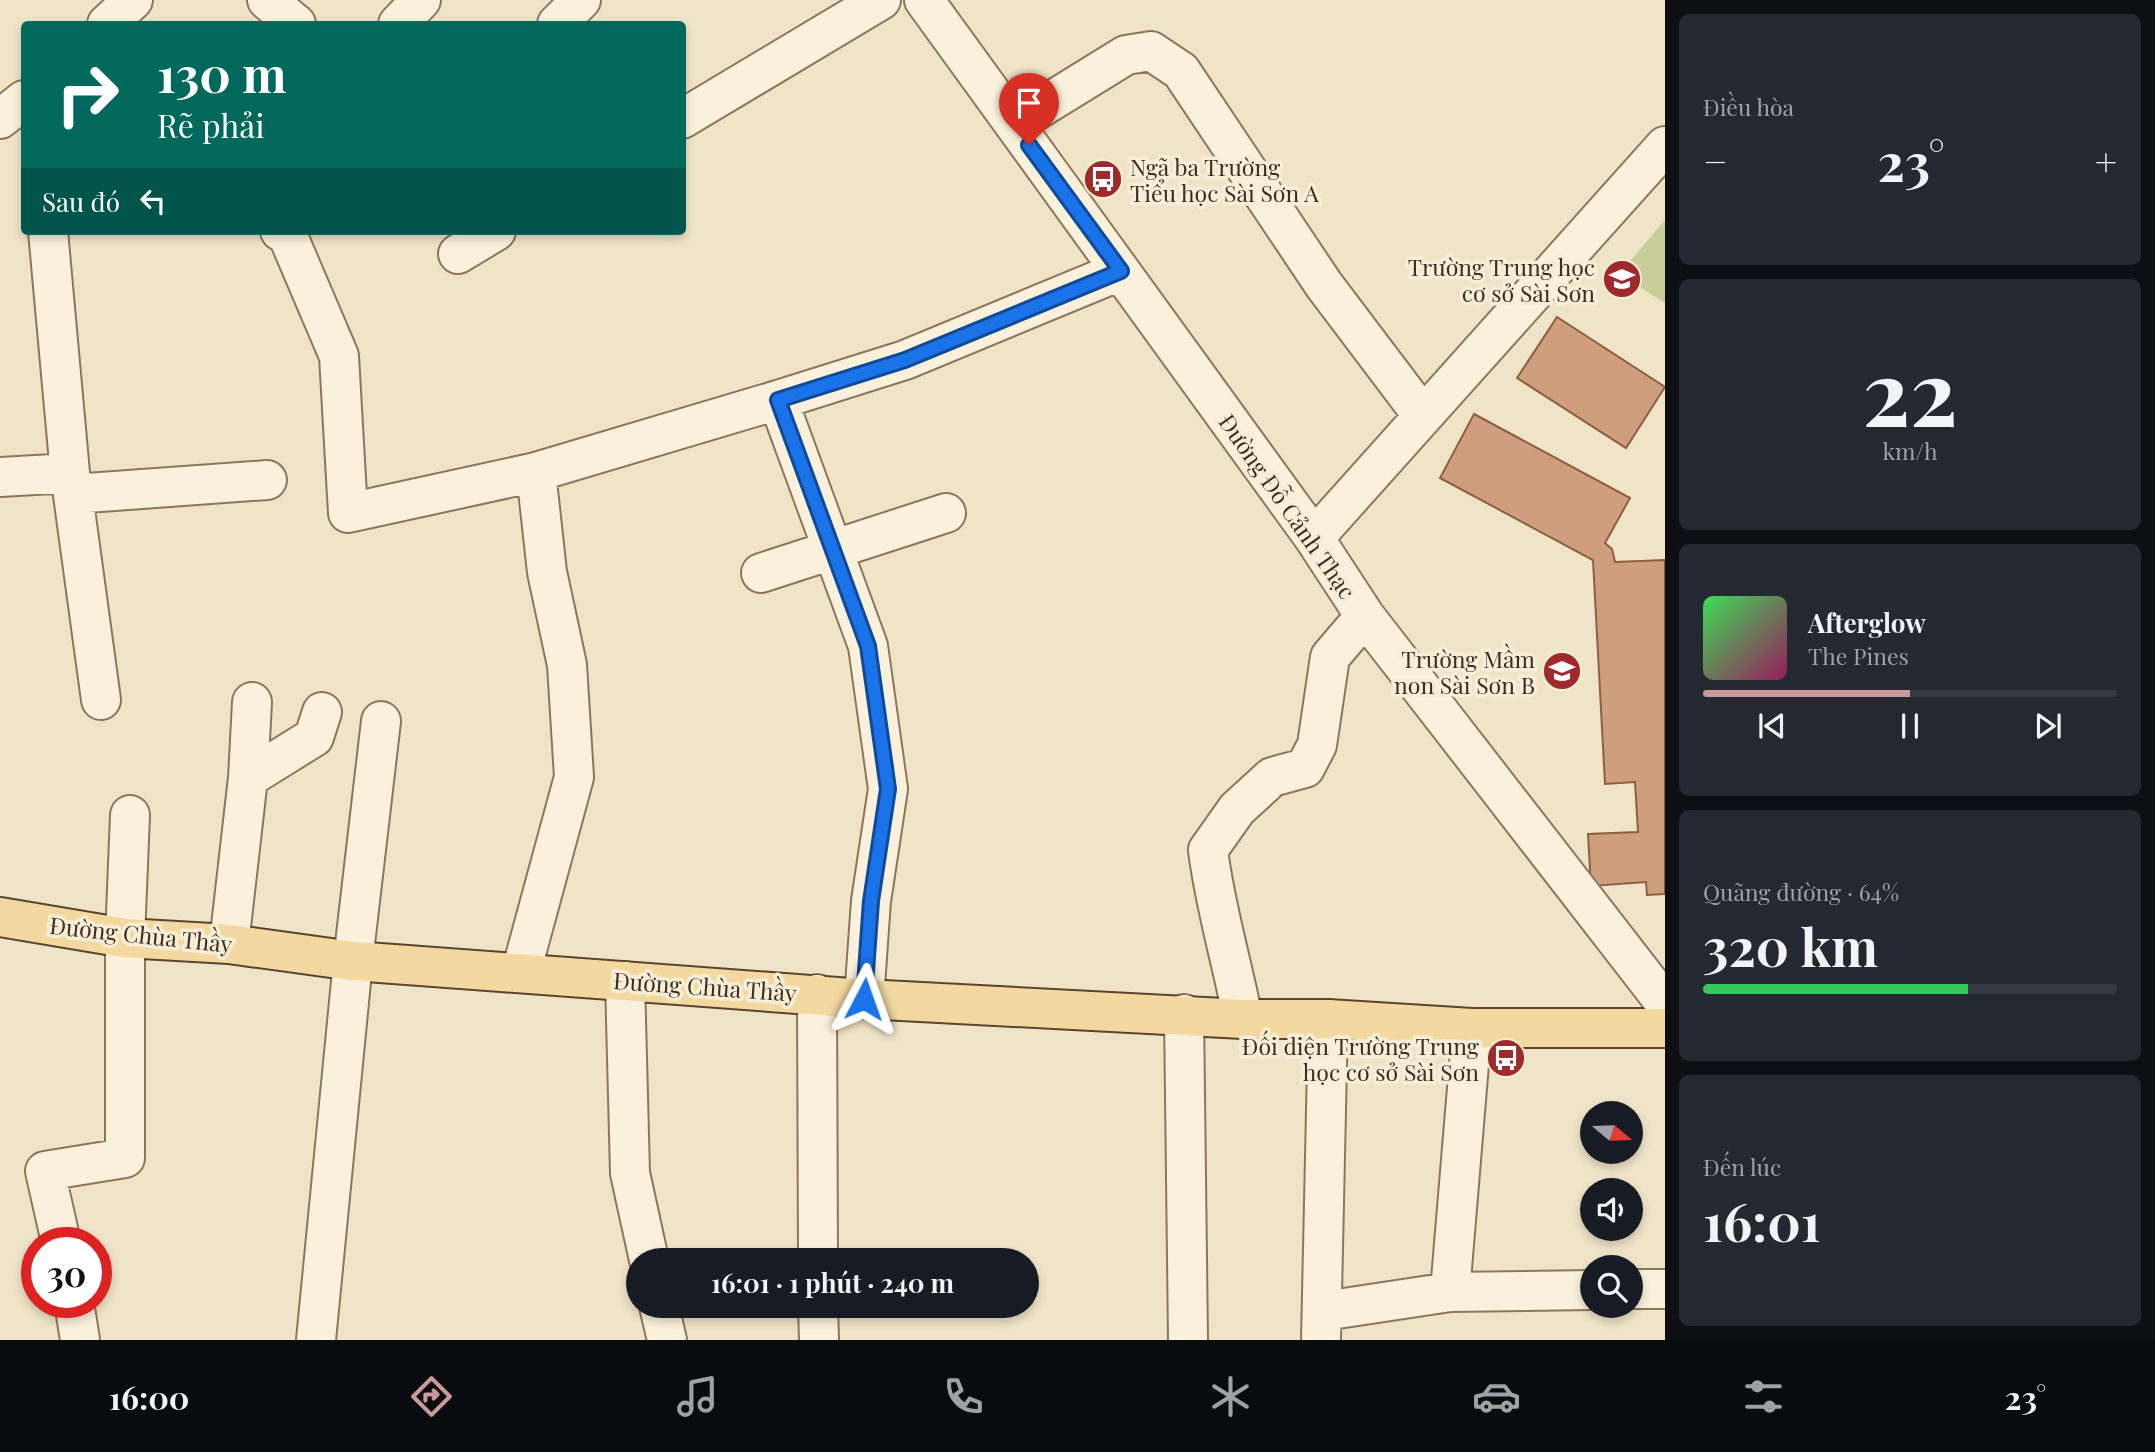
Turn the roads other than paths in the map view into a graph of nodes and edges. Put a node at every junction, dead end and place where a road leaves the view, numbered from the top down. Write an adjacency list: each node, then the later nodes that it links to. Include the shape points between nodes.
1 (92, 0): 8 (street)
2 (133, 0): 9 (street)
3 (267, 0): 10 (street)
4 (421, 0): 11 (street)
5 (580, 0): 12 (street)
6 (881, 0): 14 (street)
7 (924, 0): 16 (street, Đường Đỗ Cảnh Thạc)
8 (93, 21)
9 (110, 21)
10 (292, 21)
11 (401, 21)
12 (560, 21)
13 (21, 102): 15 (street)
14 (686, 117)
15 (0, 120)
16 (1014, 124): 22 (street, Đường Đỗ Cảnh Thạc); 24 (street, via 1126,55 1151,51 1181,71 1324,285)
17 (1665, 146): 24 (street)
18 (48, 235): 28 (street)
19 (287, 235): 25 (street, via 339,356 348,513)
20 (489, 235): 21 (street)
21 (458, 254)
22 (1121, 271): 23 (street, via 905,360); 30 (street, Đường Đỗ Cảnh Thạc)
23 (778, 400): 25 (street); 31 (street)
24 (1423, 416): 30 (street)
25 (536, 472): 44 (street, via 547,572 567,665 574,777)
26 (0, 477): 28 (street)
27 (267, 480): 28 (street)
28 (72, 484): 34 (street)
29 (946, 513): 31 (street)
30 (1314, 538): 33 (street, Đường Đỗ Cảnh Thạc)
31 (834, 550): 32 (street); 47 (street, via 868,646 888,789 871,901)
32 (761, 573)
33 (1365, 616): 48 (street, Đường Đỗ Cảnh Thạc); 50 (street, via 1330,657 1317,745 1305,768 1272,777 1237,809 1208,850 1213,897)
34 (101, 700)
35 (252, 702): 38 (street)
36 (322, 712): 38 (street, via 314,737)
37 (381, 720): 43 (street)
38 (248, 778): 42 (street)
39 (130, 815): 41 (street)
40 (0, 917): 41 (main road, Đường Chùa Thầy)
41 (125, 938): 42 (main road, Đường Chùa Thầy); 54 (street, via 125,1158 45,1171)
42 (229, 944): 43 (main road, Đường Chùa Thầy)
43 (353, 961): 44 (main road, Đường Chùa Thầy); 66 (street)
44 (521, 972): 45 (main road, Đường Chùa Thầy)
45 (625, 981): 46 (main road, Đường Chùa Thầy); 55 (street, via 631,1173)
46 (817, 994): 47 (main road, Đường Chùa Thầy); 56 (street)
47 (864, 999): 49 (main road, Đường Chùa Thầy)
48 (1665, 1003)
49 (1184, 1014): 50 (main road, Đường Chùa Thầy); 69 (street)
50 (1243, 1019): 51 (main road, Đường Chùa Thầy)
51 (1328, 1019): 52 (main road, Đường Chùa Thầy); 64 (street)
52 (1472, 1028): 53 (main road, Đường Chùa Thầy); 60 (street)
53 (1665, 1028)
54 (58, 1227)
55 (647, 1248)
56 (818, 1248)
57 (1643, 1289): 58 (street)
58 (1665, 1289)
59 (1580, 1290): 60 (street)
60 (1450, 1292): 64 (street)
61 (77, 1318): 65 (street)
62 (662, 1318): 67 (street)
63 (818, 1318): 68 (street)
64 (1323, 1325)
65 (80, 1340)
66 (316, 1340)
67 (667, 1340)
68 (819, 1340)
69 (1188, 1340)

